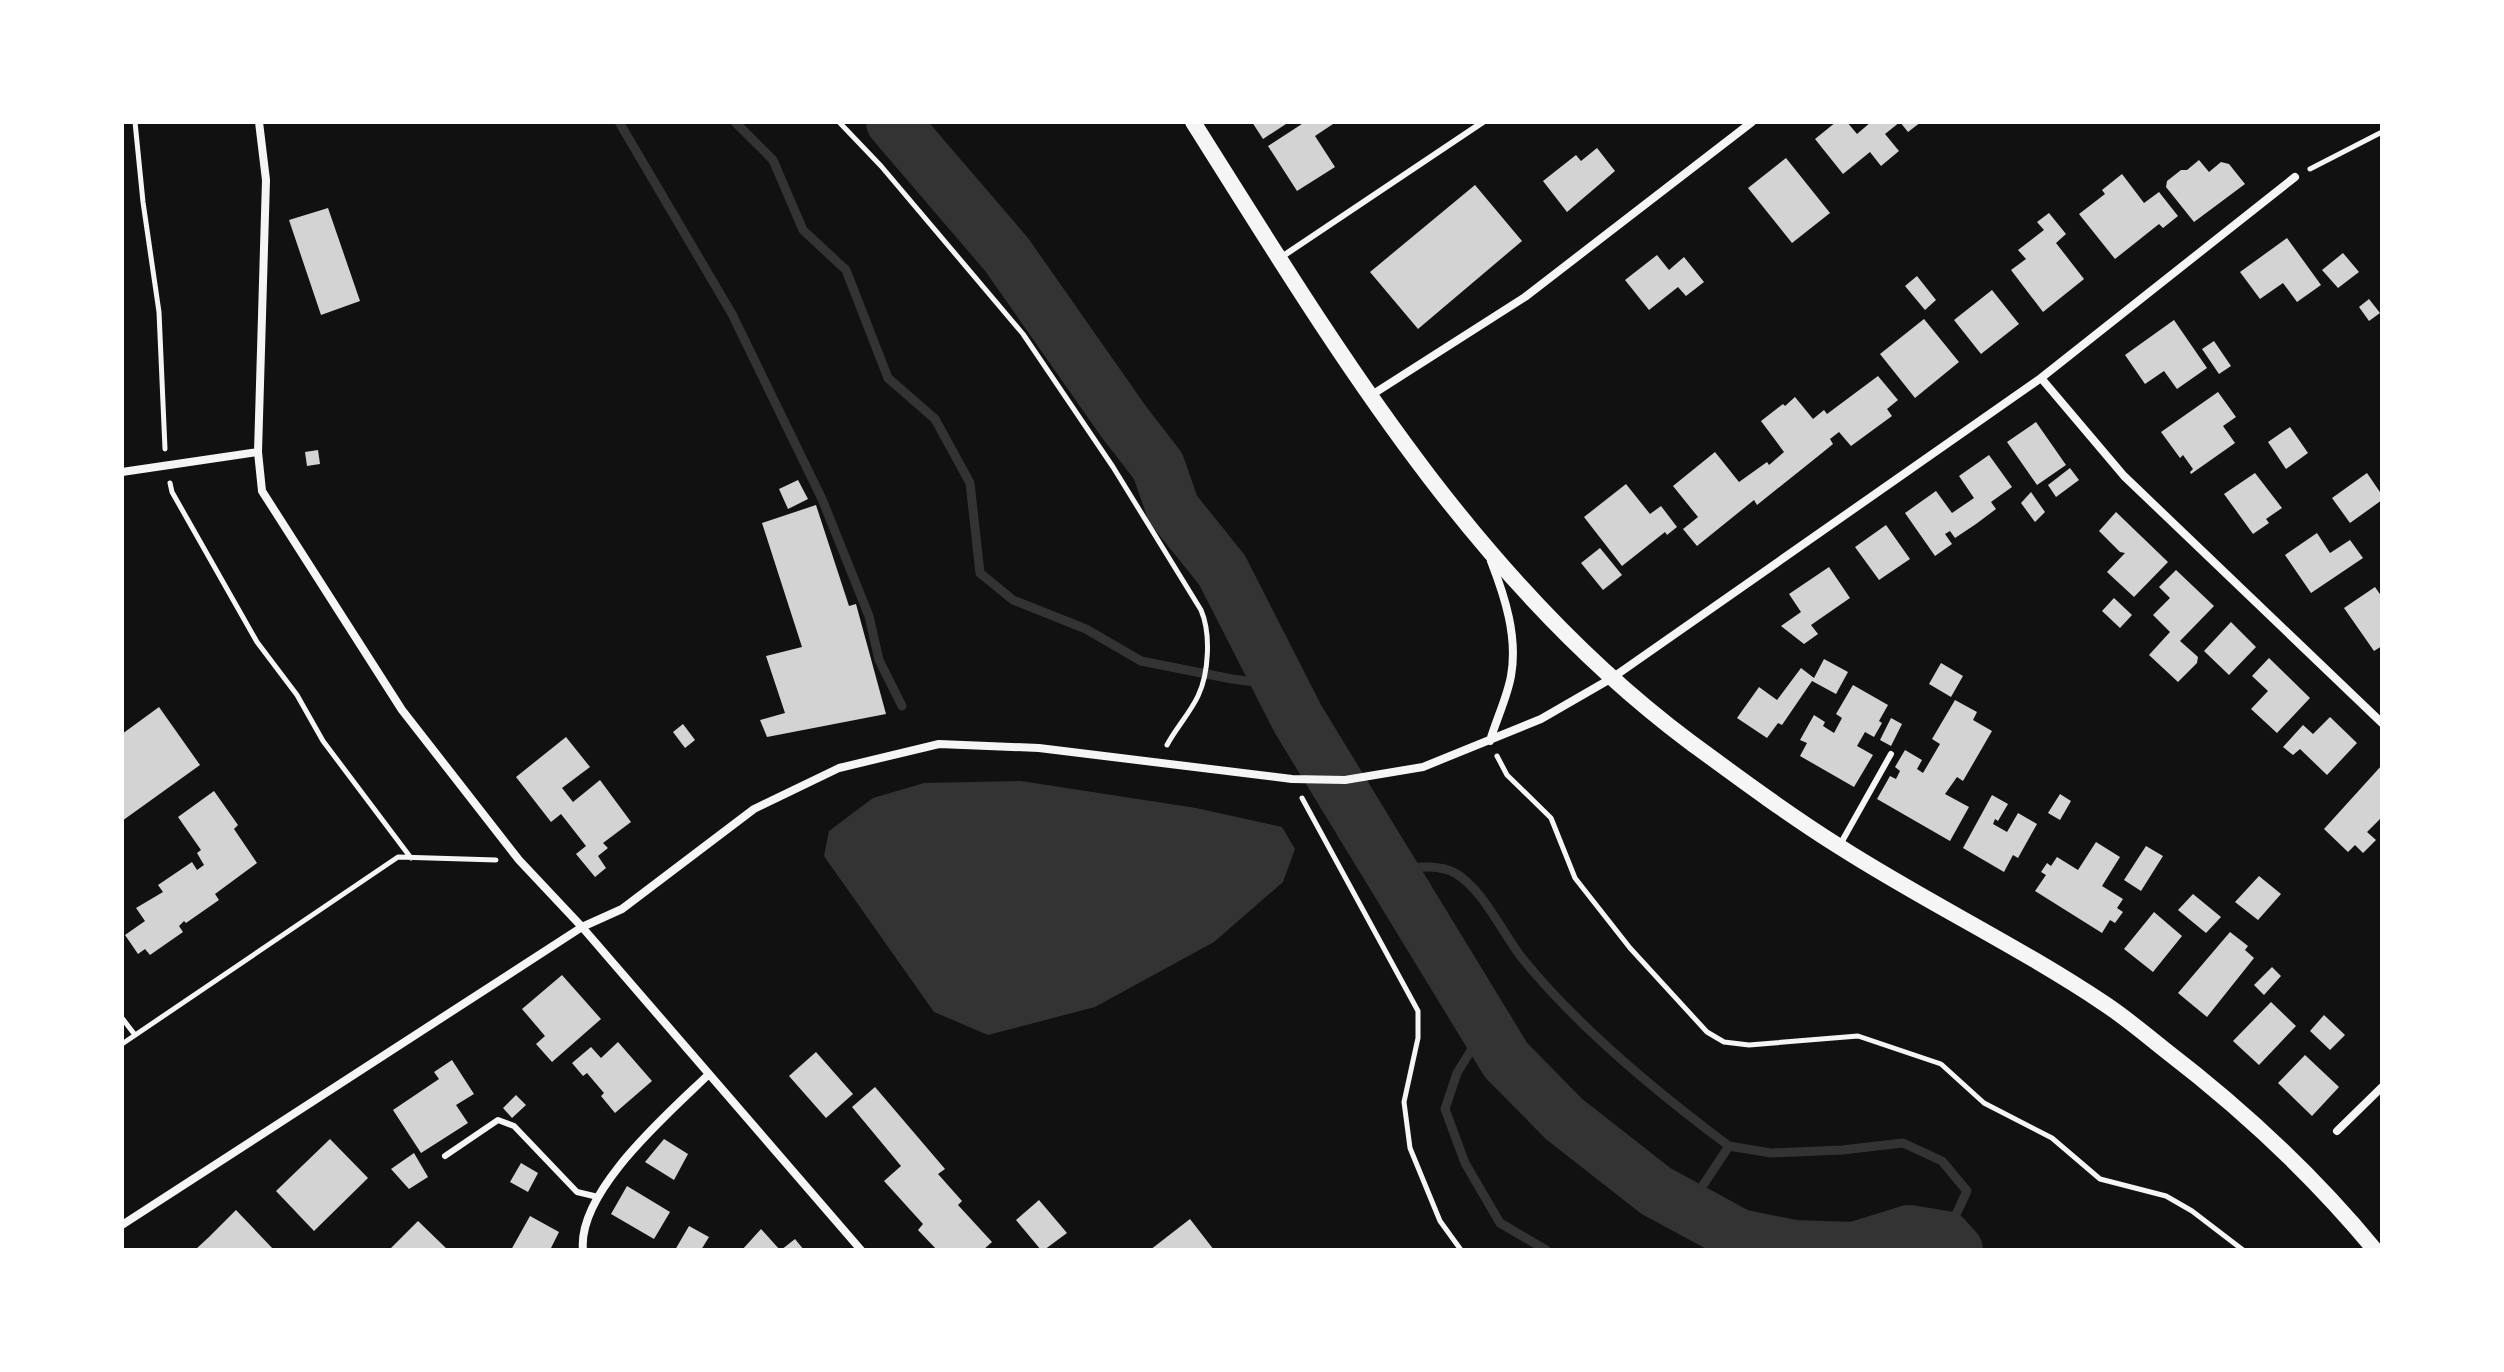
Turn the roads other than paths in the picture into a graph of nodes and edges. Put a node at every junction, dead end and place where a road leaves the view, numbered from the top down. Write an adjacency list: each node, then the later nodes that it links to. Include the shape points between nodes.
1 (259, 122): 9 (street, via 266,180)
2 (1193, 122): 6 (main road)
3 (1483, 122): 6 (lane)
4 (1752, 122): 8 (street, via 1525,297)
5 (2295, 177): 7 (street)
6 (1279, 258): 8 (main road)
7 (2041, 378): 12 (street); 13 (street, via 2124,476)
8 (1369, 396): 11 (main road)
9 (258, 452): 10 (street); 17 (street, via 262,491 402,710 519,860)
10 (122, 472)
11 (1489, 554): 12 (main road); 14 (street, via 1506,599 1512,647 1511,676)
12 (1612, 678): 14 (street); 16 (main road, via 1688,740)
13 (2382, 723)
14 (1490, 741): 17 (street, via 1423,767 1345,780 1292,779 1039,748 939,744 839,768 754,809 622,909)
15 (1891, 754): 16 (lane)
16 (1839, 846): 26 (main road, via 2106,1004 2289,1155)
17 (582, 927): 18 (street); 23 (street)
18 (709, 1074): 22 (street, via 631,1150); 25 (street)
19 (2382, 1087): 20 (street)
20 (2337, 1131)
21 (445, 1156): 22 (lane, via 498,1120 514,1126 577,1192)
22 (598, 1197): 24 (street, via 582,1238)
23 (122, 1225)
24 (583, 1250)
25 (861, 1250)
26 (2375, 1250)

